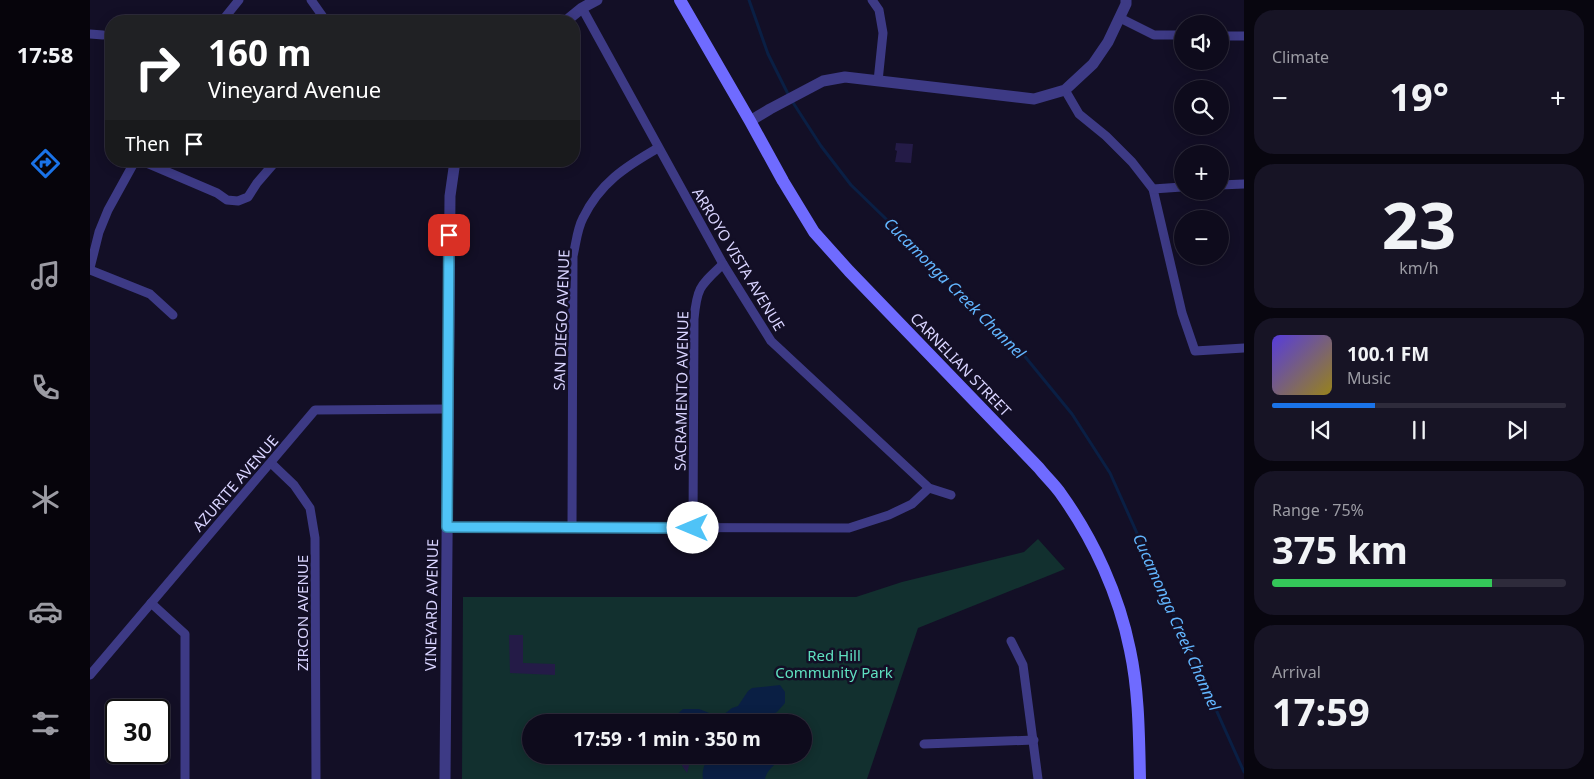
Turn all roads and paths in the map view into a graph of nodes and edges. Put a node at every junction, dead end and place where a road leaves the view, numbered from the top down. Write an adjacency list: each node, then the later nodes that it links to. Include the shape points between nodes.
1 (239, 0): 8 (street)
2 (311, 0): 9 (street)
3 (597, 0): 7 (street)
4 (680, 0): 19 (main road, CARNELIAN STREET)
5 (872, 0): 17 (street, via 879,10 883,33)
6 (1126, 0): 11 (street)
7 (582, 8): 10 (street); 20 (street, ARROYO VISTA AVENUE)
8 (227, 15)
9 (322, 15)
10 (573, 15)
11 (1120, 18): 14 (street, via 1154,35); 18 (street, via 1093,64)
12 (90, 34): 13 (street)
13 (103, 35)
14 (1174, 36)
15 (1229, 36): 16 (street)
16 (1244, 36)
17 (878, 81): 18 (street, via 1034,99); 19 (street, via 845,77 823,81)
18 (1065, 90): 28 (street, via 1079,114 1132,162)
19 (750, 121): 49 (main road, CARNELIAN STREET, via 814,232 1039,468 1084,530 1104,571 1127,635 1136,688)
20 (658, 148): 29 (street, ARROYO VISTA AVENUE); 38 (street, SAN DIEGO AVENUE, via 625,167 601,190 582,219 573,256)
21 (132, 167): 30 (street, via 99,232)
22 (155, 167): 23 (street, via 227,200 238,201 248,197)
23 (271, 167)
24 (454, 167): 33 (street, VINEYARD AVENUE, via 450,196)
25 (1244, 184): 26 (street)
26 (1229, 185)
27 (1174, 188): 28 (street)
28 (1153, 189): 32 (street, via 1182,313 1195,351)
29 (723, 264): 35 (street, ARROYO VISTA AVENUE, via 771,341); 39 (street, SACRAMENTO AVENUE, via 703,283 696,297)
30 (90, 269): 31 (street, via 150,294)
31 (173, 315)
32 (1244, 348)
33 (447, 409): 34 (street, AZURITE AVENUE, via 315,410); 37 (street, VINEYARD AVENUE)
34 (271, 463): 40 (street, AZURITE AVENUE); 46 (street, ZIRCON AVENUE, via 294,485 310,508 316,538)
35 (929, 488): 36 (street, ARROYO VISTA AVENUE); 39 (street, via 912,504 849,528)
36 (951, 495)
37 (447, 527): 38 (street); 47 (street, VINEYARD AVENUE)
38 (572, 527): 39 (street)
39 (693, 528)
40 (151, 603): 42 (street, AZURITE AVENUE); 45 (street, via 185,634)
41 (1011, 641): 43 (street, via 1023,665)
42 (90, 675)
43 (1034, 740): 44 (street); 48 (street)
44 (924, 744)
45 (185, 779)
46 (316, 779)
47 (445, 779)
48 (1038, 779)
49 (1140, 779)

